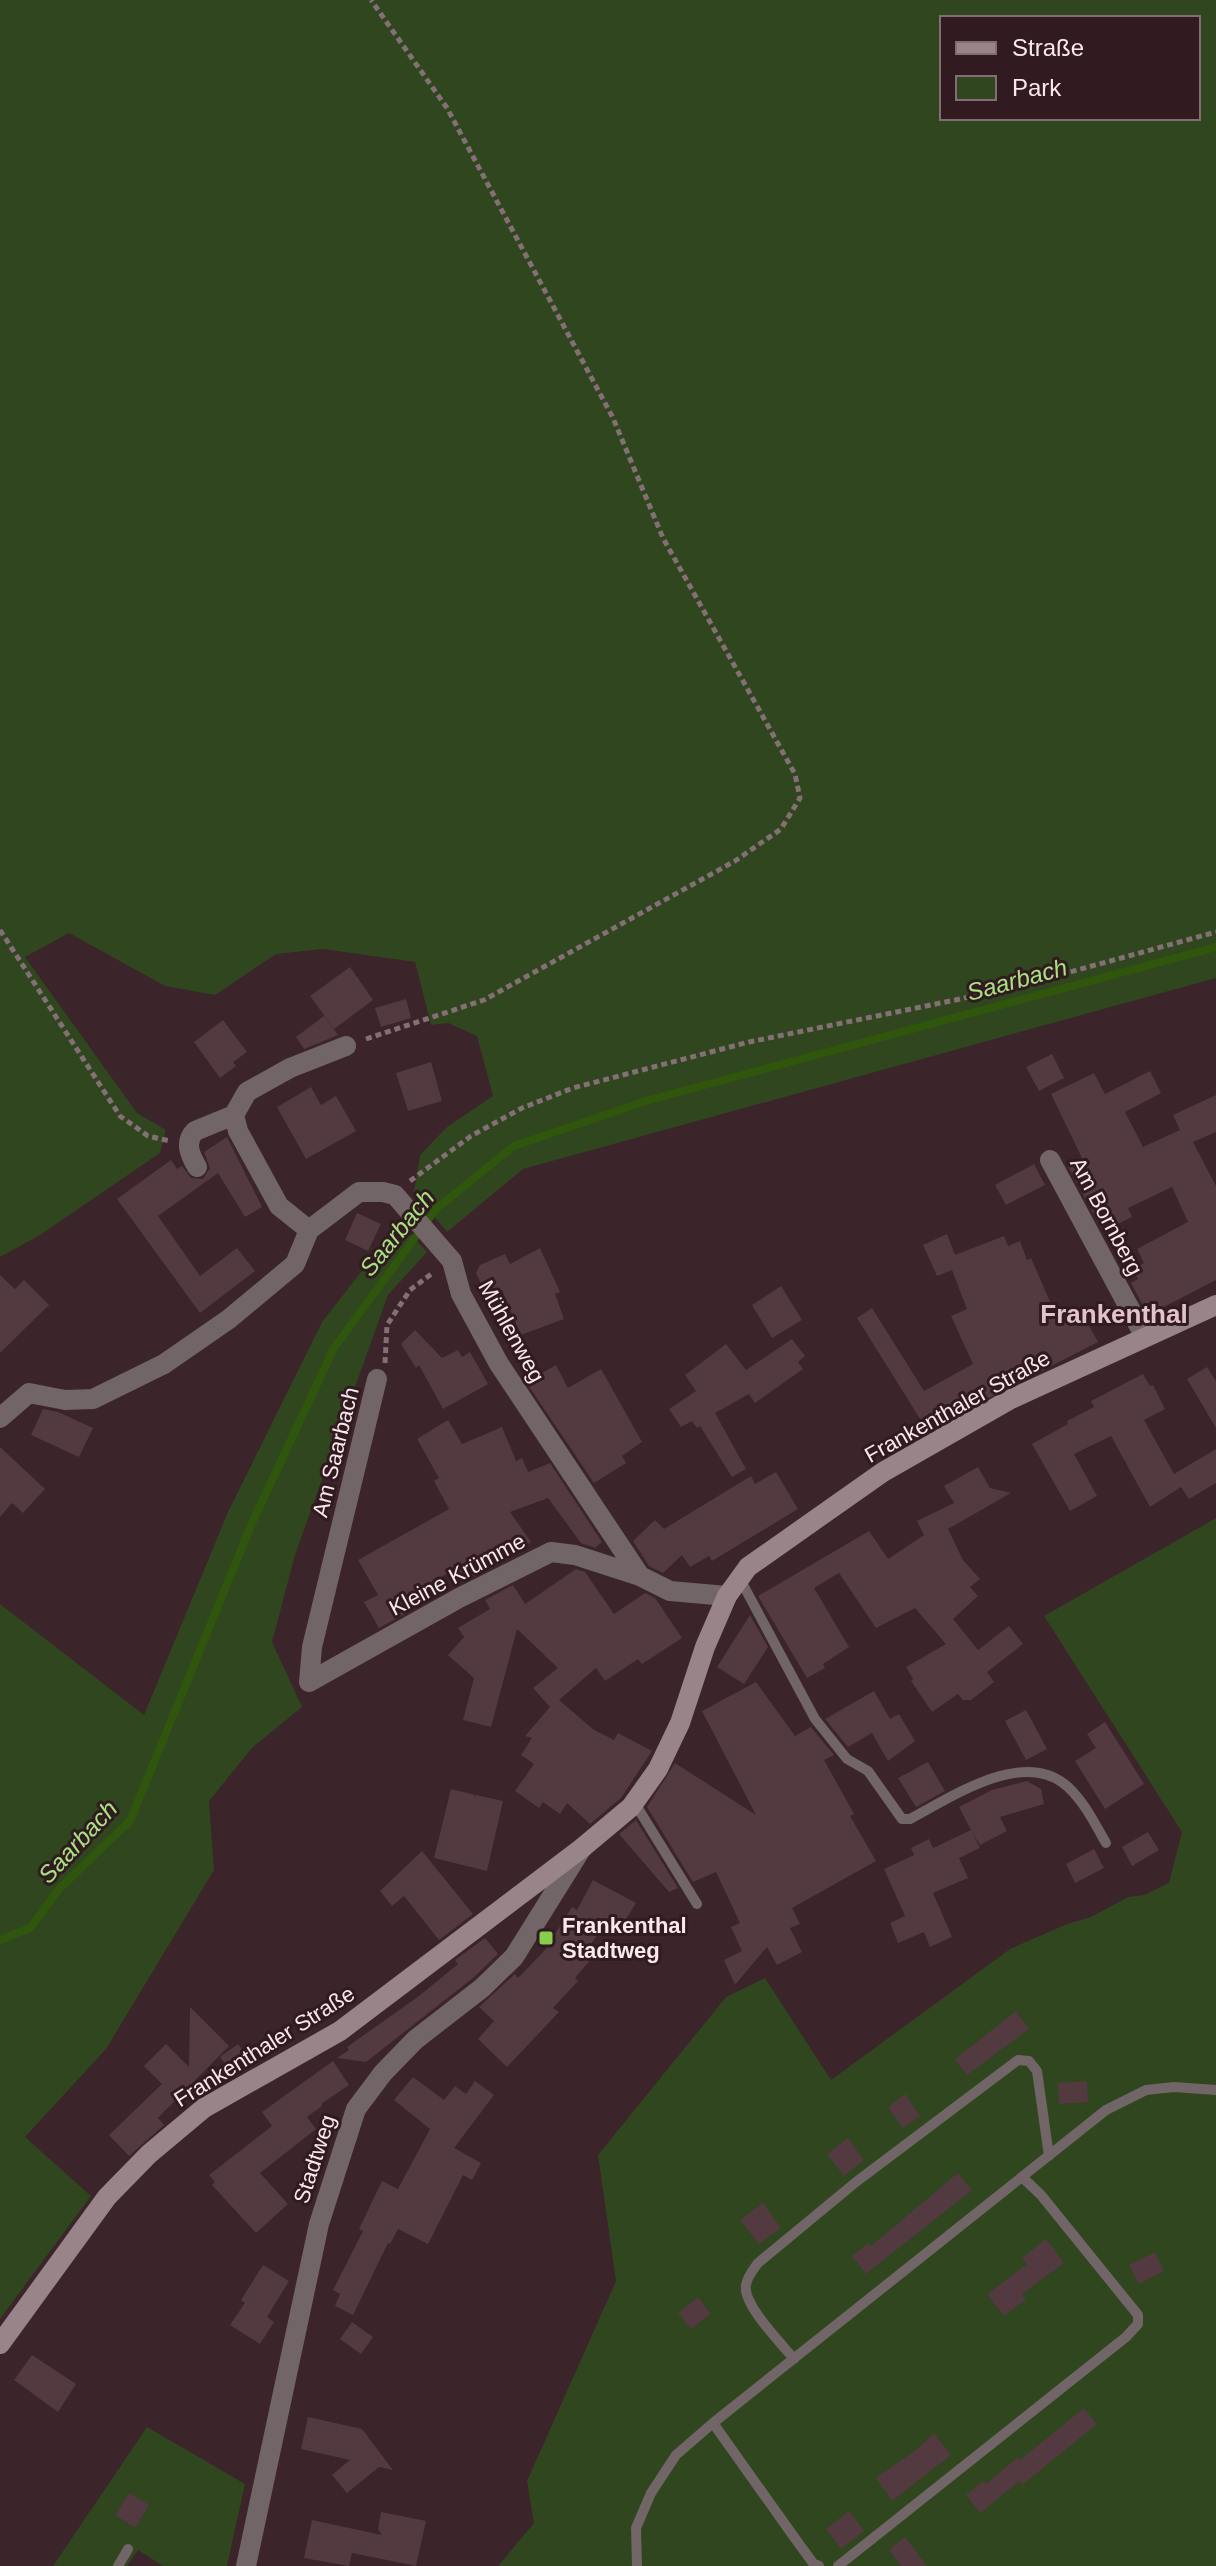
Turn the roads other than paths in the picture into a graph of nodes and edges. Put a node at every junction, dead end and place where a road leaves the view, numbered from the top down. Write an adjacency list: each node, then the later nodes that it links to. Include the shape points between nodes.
1 (346, 1046): 2 (street, via 247,1092)
2 (234, 1115): 4 (street, via 190,1136); 5 (street, via 279,1206)
3 (1050, 1160): 7 (street, Am Bornberg)
4 (197, 1167)
5 (309, 1230): 9 (street, via 295,1264 164,1364 93,1399 29,1393); 10 (street, Mühlenweg, via 359,1192 400,1201 452,1261 461,1294 499,1364)
6 (1216, 1305): 7 (main road, Frankenthaler Straße)
7 (1145, 1337): 11 (main road, Frankenthaler Straße, via 1009,1400 883,1472 748,1567)
8 (377, 1379): 13 (street, Am Saarbach, via 312,1647)
9 (0, 1418)
10 (640, 1576): 12 (street, Kleine Krümme, via 670,1591); 13 (street, Kleine Krümme, via 551,1552)
11 (740, 1579): 12 (main road, Frankenthaler Straße); 15 (lane, via 815,1719 847,1759 868,1771 902,1819 990,1778 1027,1770 1066,1785)
12 (727, 1596): 14 (main road, Frankenthaler Straße, via 680,1723 658,1769)
13 (309, 1682)
14 (634, 1802): 16 (main road, Frankenthaler Straße); 17 (lane)
15 (1106, 1843)
16 (582, 1848): 21 (main road, Frankenthaler Straße, via 340,2031 204,2108 149,2154 107,2197); 26 (street, Stadtweg, via 514,1957 415,2040 356,2109 319,2224)
17 (697, 1904)
18 (1216, 2090): 19 (lane, via 1146,2090 1106,2110)
19 (1049, 2156): 20 (lane); 22 (lane, via 1037,2071 1029,2061 1018,2060 856,2182 750,2273 747,2300)
20 (1022, 2177): 22 (lane); 29 (lane, via 1131,2306 1138,2324)
21 (0, 2344)
22 (794, 2359): 23 (lane)
23 (713, 2423): 27 (lane, via 676,2455 651,2493 636,2528); 28 (lane)
24 (128, 2549): 25 (lane)
25 (118, 2566)
26 (246, 2566)
27 (637, 2566)
28 (819, 2566)
29 (838, 2566)

